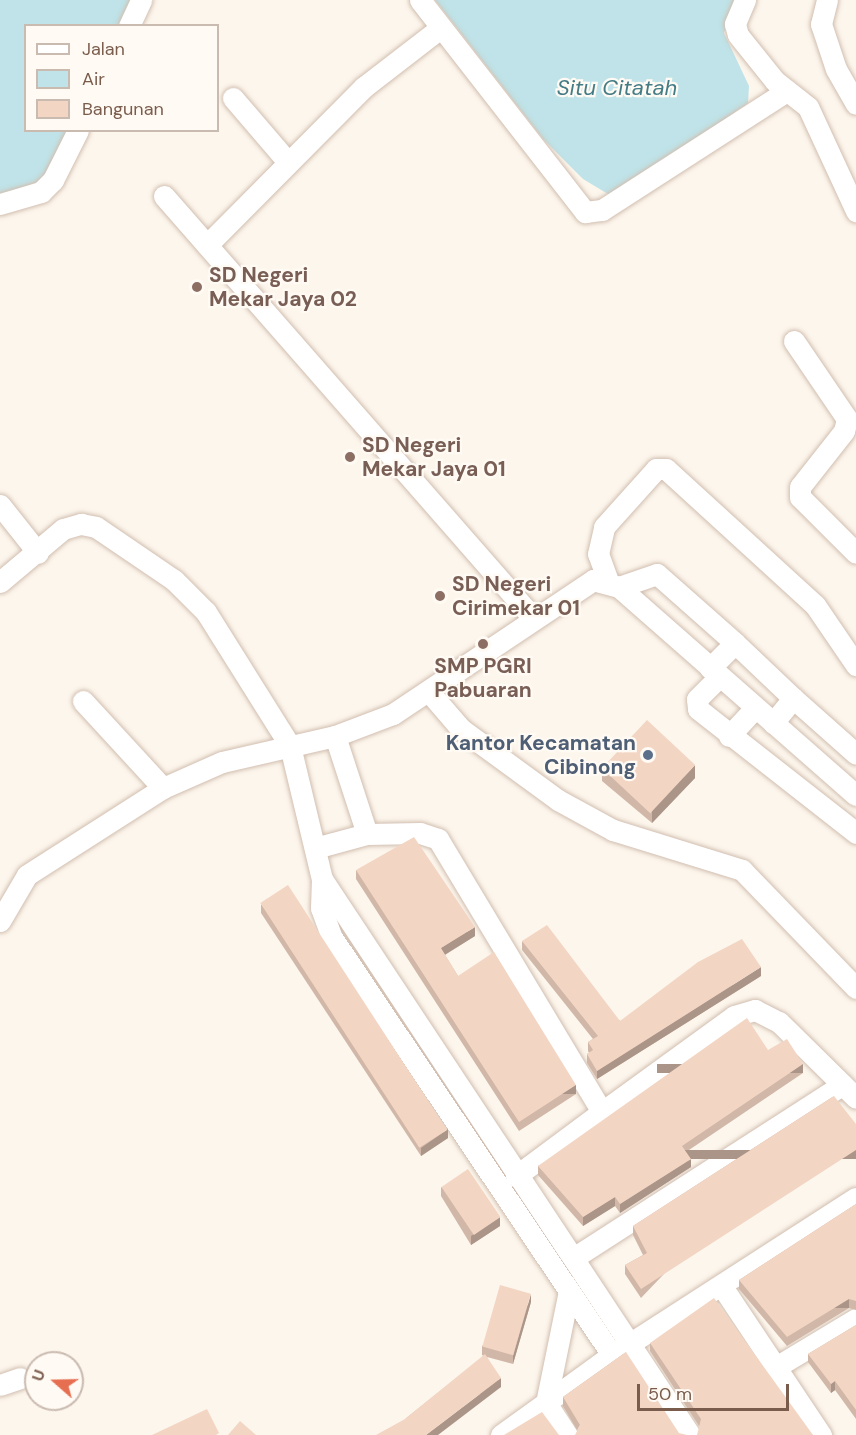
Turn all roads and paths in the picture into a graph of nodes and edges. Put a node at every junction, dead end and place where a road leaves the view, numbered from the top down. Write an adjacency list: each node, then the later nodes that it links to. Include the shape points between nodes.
1 (141, 0): 5 (street)
2 (420, 0): 6 (street)
3 (745, 0): 7 (street, via 735,30)
4 (827, 0): 9 (street, via 821,24 840,78)
5 (130, 24)
6 (439, 29): 7 (street, via 585,212 602,210); 11 (street, via 379,73)
7 (787, 92): 14 (street, via 818,123)
8 (233, 98): 11 (street)
9 (856, 104)
10 (77, 132): 13 (street, via 53,180 41,192)
11 (287, 161): 15 (street)
12 (164, 196): 15 (street)
13 (0, 204)
14 (856, 211)
15 (207, 245): 22 (street)
16 (794, 341): 19 (street, via 847,419 844,430 800,486 800,497)
17 (0, 505): 18 (street)
18 (38, 553): 20 (street); 33 (street, via 63,529 81,524 96,527 174,580 206,612)
19 (856, 553)
20 (0, 582)
21 (613, 584): 22 (street, via 584,583); 23 (street, via 646,573 657,574); 24 (street, via 598,554 604,527 656,469 666,469 815,605); 25 (street)
22 (534, 619): 26 (street)
23 (735, 643): 25 (street); 27 (street)
24 (856, 665)
25 (715, 673): 29 (street); 32 (street, via 696,704)
26 (430, 693): 31 (street, via 393,714); 42 (street, via 461,729 558,800 613,830 742,870)
27 (793, 698): 30 (street); 34 (street)
28 (83, 701): 35 (street)
29 (755, 708): 30 (street); 32 (street)
30 (773, 723): 36 (street)
31 (344, 732): 33 (street); 38 (street)
32 (729, 736): 37 (street)
33 (290, 746): 35 (street, via 201,769); 39 (street)
34 (856, 754)
35 (163, 788): 41 (street, via 27,875)
36 (856, 795)
37 (856, 833)
38 (367, 834): 39 (street); 44 (street, via 420,833 438,839)
39 (315, 848): 40 (street)
40 (322, 879): 45 (street); 49 (street, via 321,908 331,936)
41 (0, 921)
42 (856, 988)
43 (849, 1091): 44 (street, via 779,1022 755,1010 734,1016); 47 (street)
44 (602, 1112): 45 (street)
45 (516, 1176): 47 (street)
46 (856, 1198): 48 (street)
47 (575, 1257): 53 (street)
48 (723, 1288): 53 (street); 55 (street)
49 (568, 1296): 51 (street); 52 (street)
50 (856, 1319): 55 (street)
51 (562, 1328): 52 (street); 58 (street)
52 (596, 1333): 53 (street); 54 (street)
53 (627, 1337): 54 (street); 61 (street)
54 (612, 1355): 58 (street)
55 (776, 1367): 62 (street)
56 (20, 1378): 57 (street)
57 (0, 1385)
58 (546, 1403): 59 (street); 60 (street)
59 (501, 1435)
60 (567, 1435)
61 (690, 1435)
62 (821, 1435)

